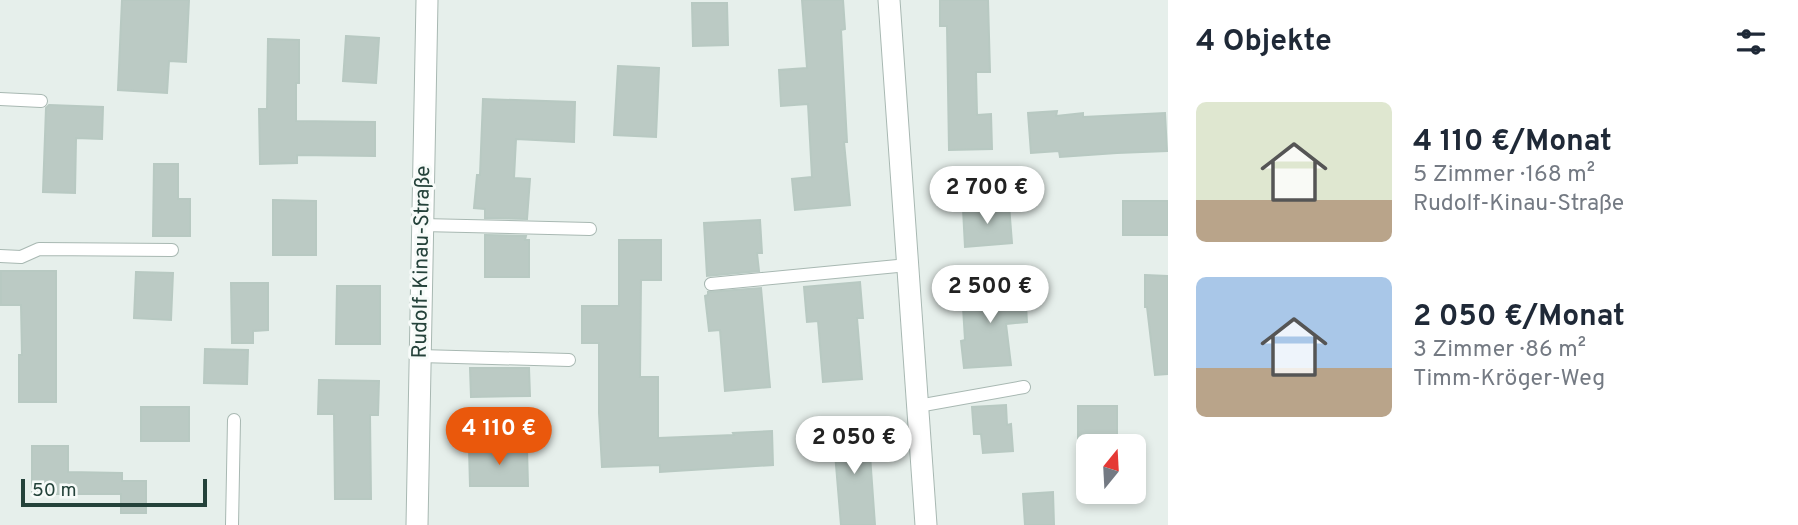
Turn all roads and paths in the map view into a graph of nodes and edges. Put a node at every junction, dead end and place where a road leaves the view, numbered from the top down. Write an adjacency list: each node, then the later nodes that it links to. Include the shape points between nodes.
1 (427, 0): 5 (street, Rudolf-Kinau-Straße)
2 (889, 0): 9 (street)
3 (0, 99): 4 (lane)
4 (41, 101)
5 (422, 225): 6 (lane); 11 (street, Rudolf-Kinau-Straße)
6 (590, 229)
7 (172, 250): 8 (lane, via 39,249 21,257)
8 (0, 256)
9 (908, 265): 10 (lane); 14 (street)
10 (711, 284)
11 (420, 356): 12 (lane); 17 (street, Rudolf-Kinau-Straße)
12 (569, 360)
13 (1024, 387): 14 (lane)
14 (918, 406): 18 (street)
15 (234, 419): 16 (lane)
16 (232, 525)
17 (417, 525)
18 (926, 525)

